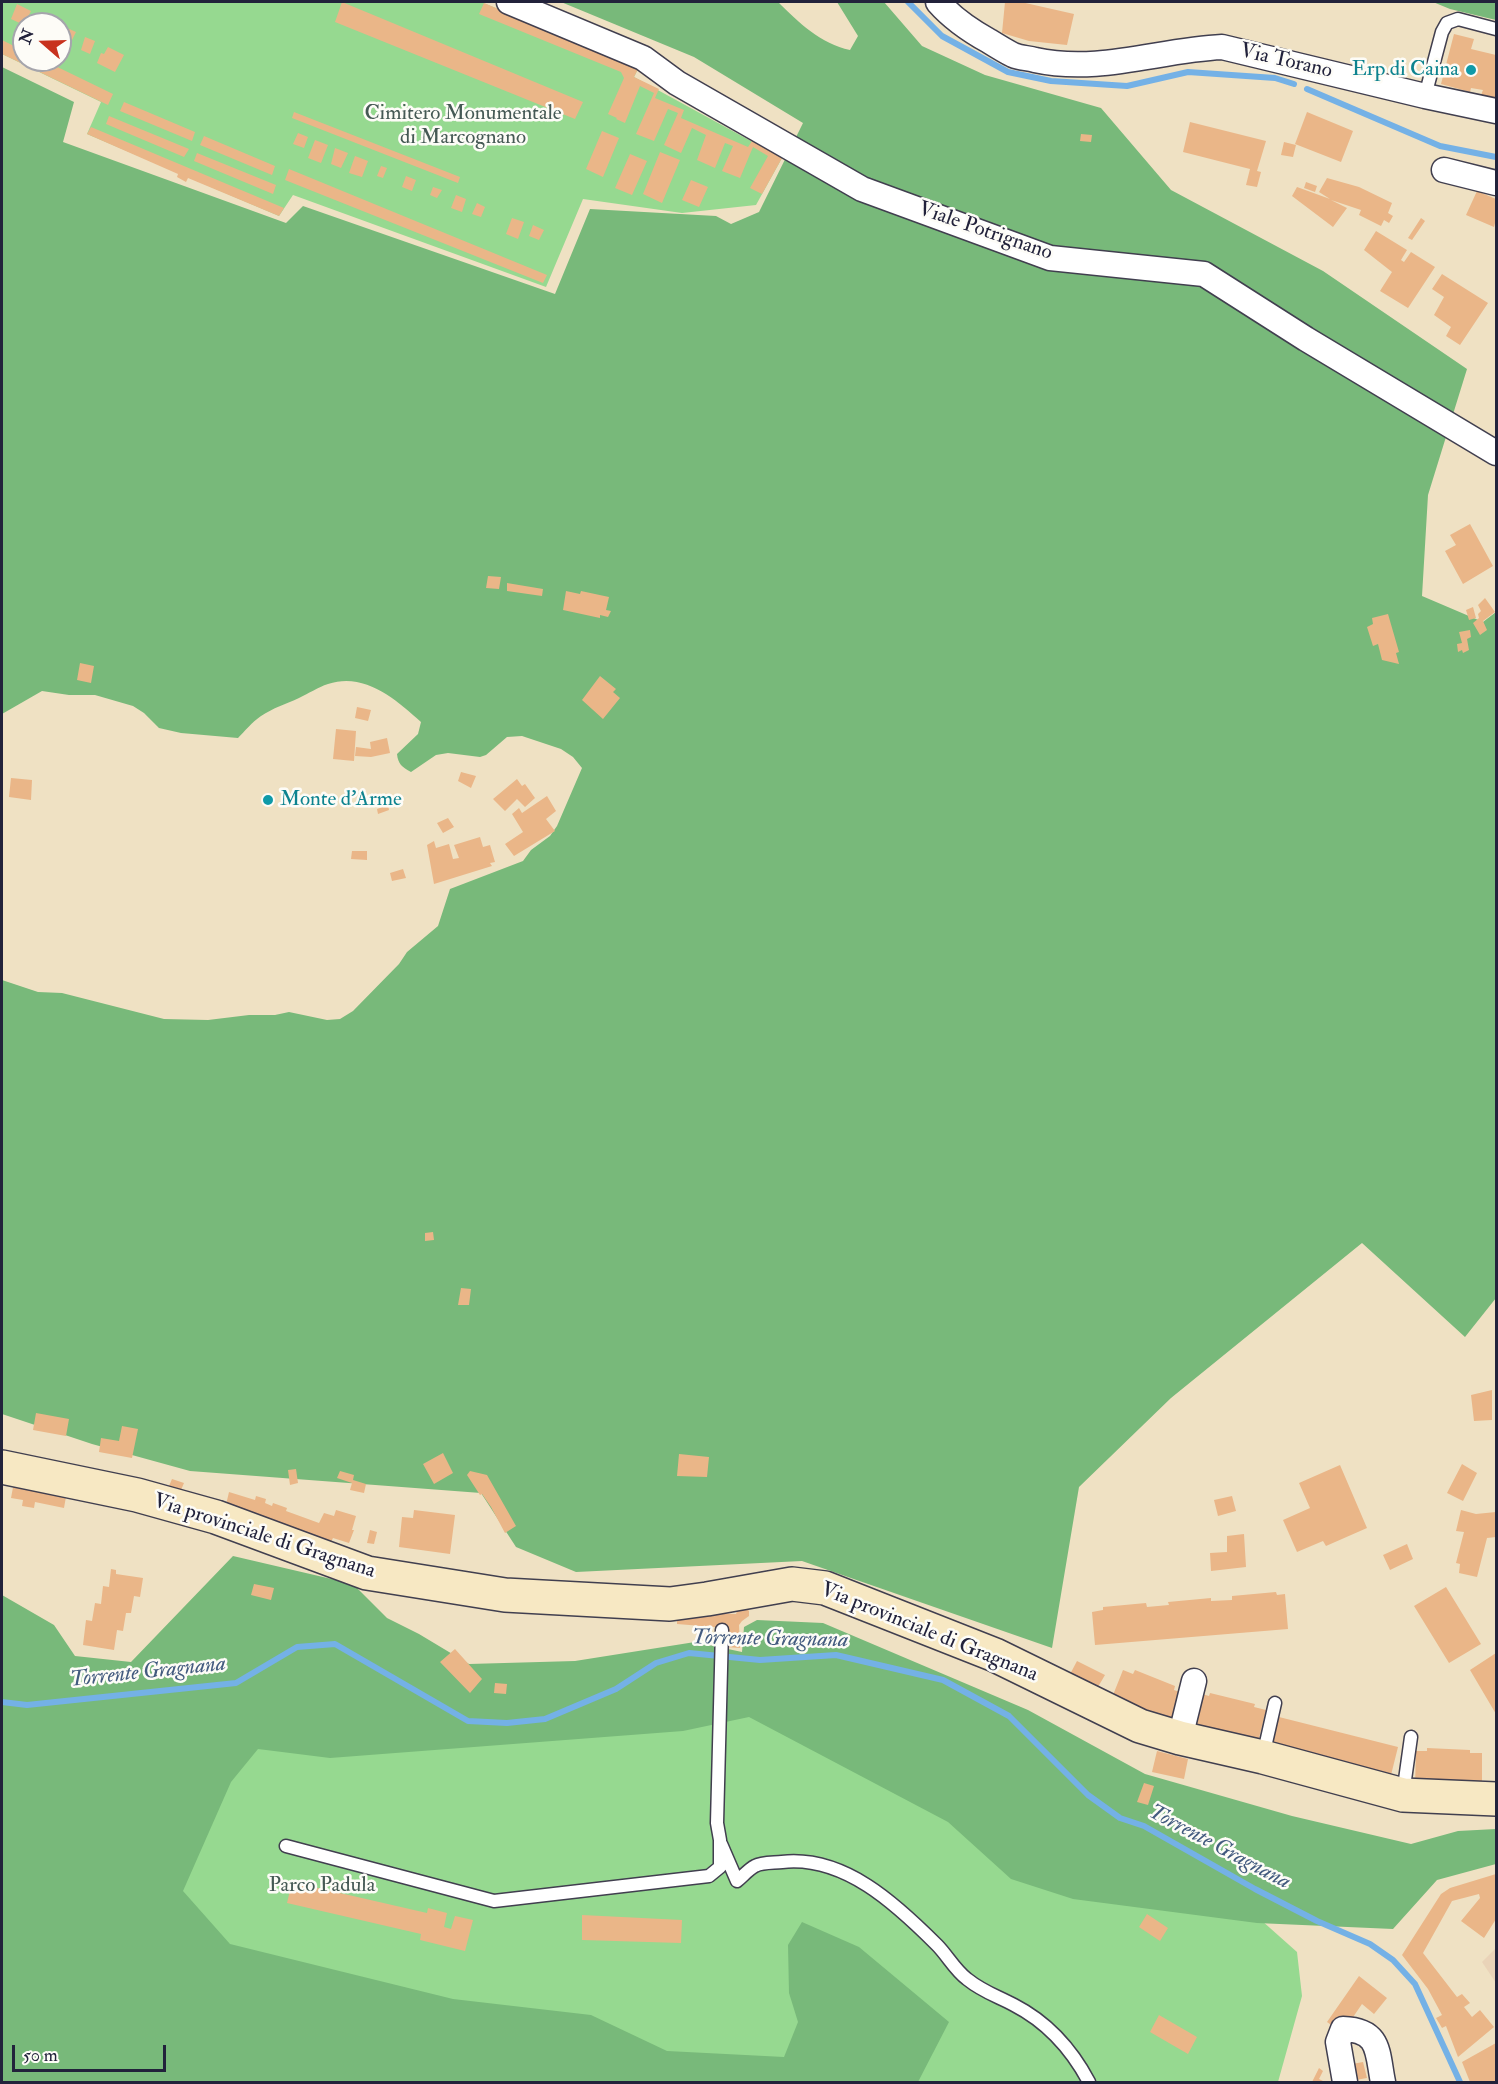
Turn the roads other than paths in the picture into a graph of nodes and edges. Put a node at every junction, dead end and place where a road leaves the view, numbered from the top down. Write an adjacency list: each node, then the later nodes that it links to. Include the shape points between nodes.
1 (509, 2): 8 (street, Viale Potrignano, via 643,58 677,83 862,189 1050,258 1204,274)
2 (938, 2): 4 (street, Via Torano, via 978,35 1014,55 1050,63 1081,65 1146,59 1194,48 1222,47)
3 (1497, 29): 4 (lane, via 1458,19 1447,23)
4 (1425, 96): 5 (street, Via Torano)
5 (1497, 111)
6 (1444, 170): 7 (street)
7 (1497, 183)
8 (1497, 453)
9 (2, 1467): 14 (main road, Via provinciale di Gragnana, via 137,1495 216,1517 367,1573 505,1595 670,1604 792,1584 825,1588 995,1655 1140,1726)
10 (722, 1630): 18 (lane, via 717,1823)
11 (1194, 1681): 14 (street)
12 (1275, 1703): 15 (lane)
13 (1411, 1737): 16 (lane)
14 (1180, 1738): 15 (main road, Via provinciale di Gragnana)
15 (1263, 1757): 16 (main road, Via provinciale di Gragnana)
16 (1403, 1795): 17 (main road, Via provinciale di Gragnana)
17 (1497, 1799)
18 (720, 1840): 19 (lane, via 720,1867 709,1876 494,1901); 20 (lane, via 737,1881 756,1865 800,1860 826,1865 887,1899 965,1977 987,1994 1041,2021 1073,2055)
19 (286, 1846)
20 (1089, 2082)
21 (1345, 2082): 22 (street, via 1338,2042 1343,2029 1358,2029 1368,2036 1377,2048)
22 (1383, 2082)

